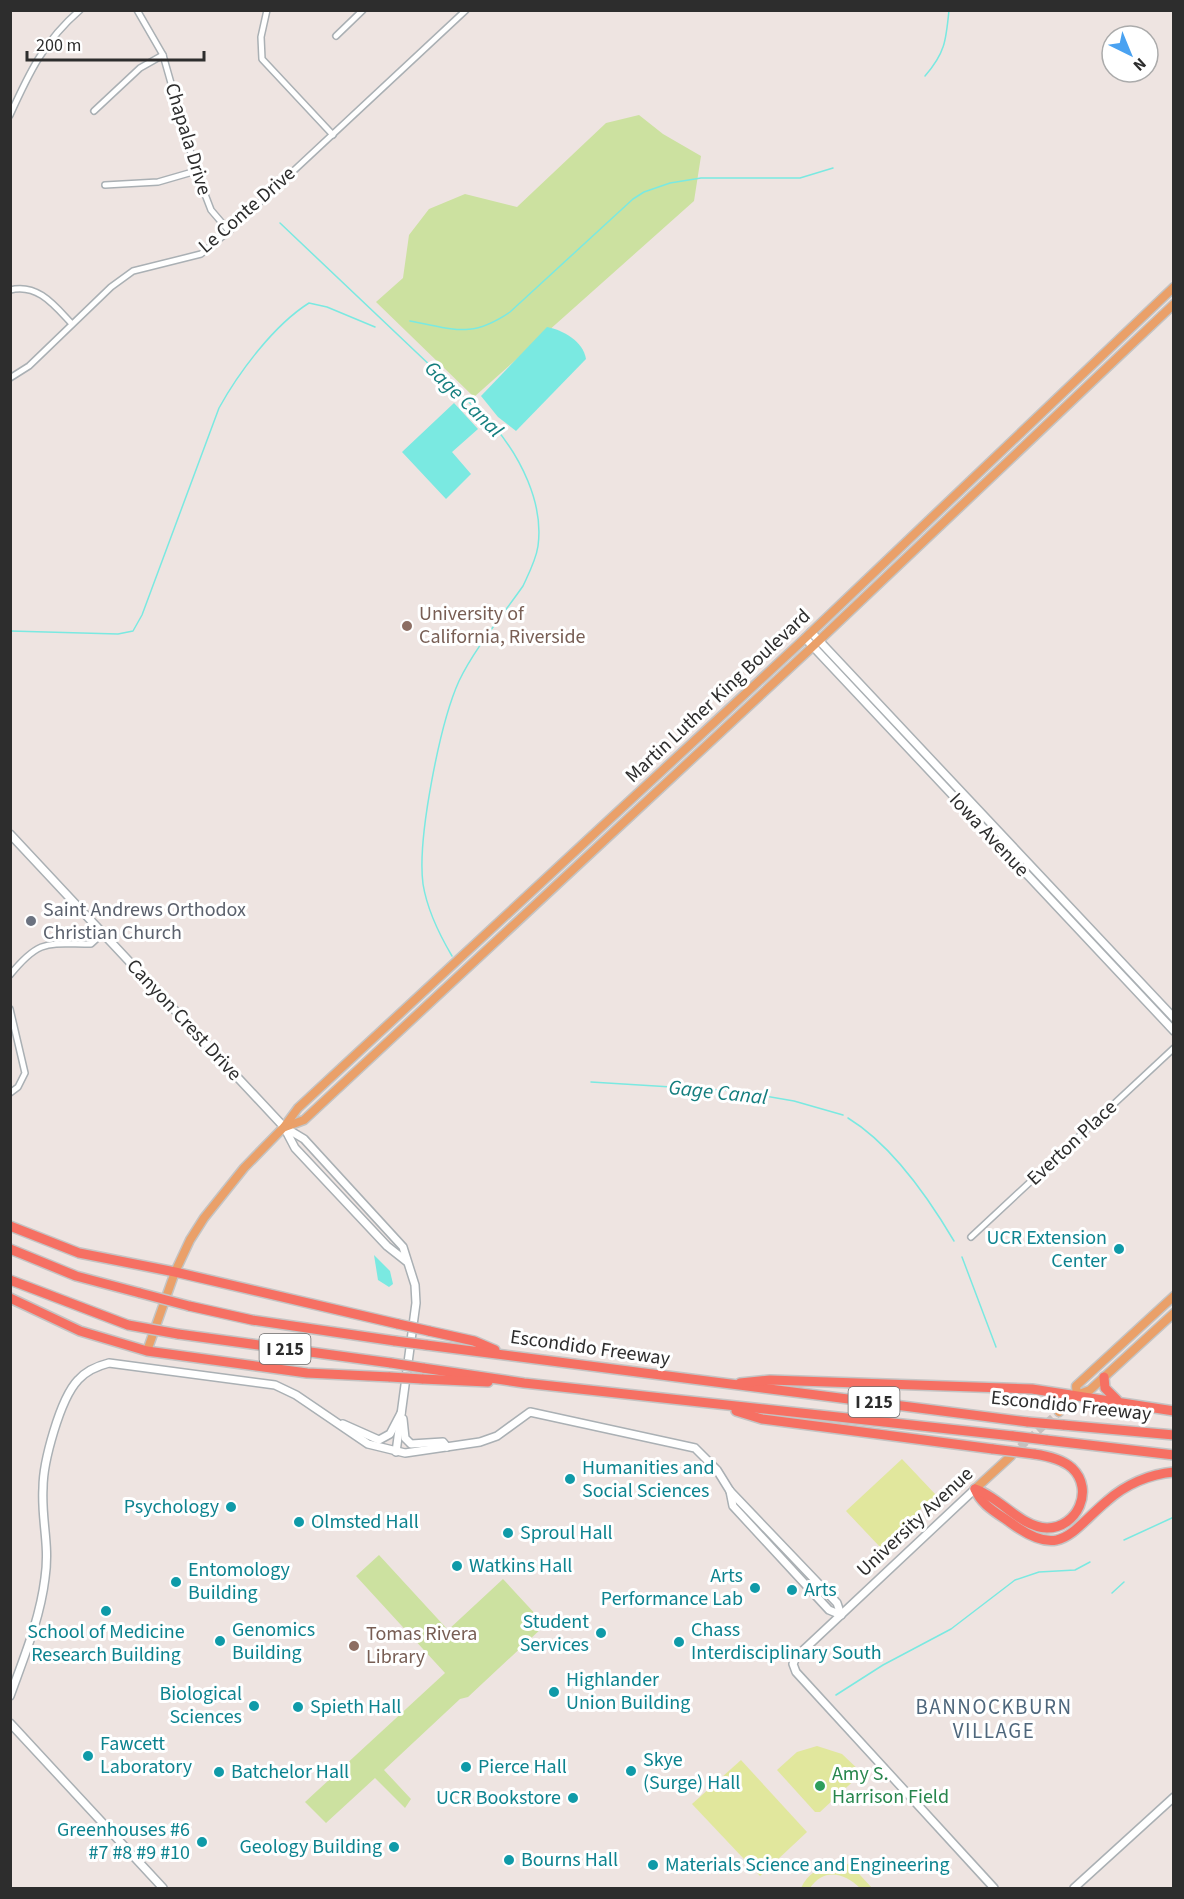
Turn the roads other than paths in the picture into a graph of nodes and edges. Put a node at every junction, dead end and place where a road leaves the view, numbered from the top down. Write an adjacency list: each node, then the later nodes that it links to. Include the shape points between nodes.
1 (80, 10): 9 (street, via 62,25 34,62)
2 (137, 10): 7 (street, Chapala Drive)
3 (267, 10): 10 (street, via 261,37 262,59)
4 (363, 10): 6 (street)
5 (466, 10): 10 (street, Le Conte Drive)
6 (336, 36)
7 (163, 55): 8 (street, via 140,68); 11 (street, Chapala Drive)
8 (94, 111)
9 (10, 115)
10 (333, 135): 13 (street, Le Conte Drive)
11 (196, 171): 12 (street, via 158,182); 13 (street, Chapala Drive, via 211,210)
12 (105, 185)
13 (229, 231): 17 (street, Le Conte Drive, via 201,254 133,271)
14 (1173, 287): 19 (main road, Martin Luther King Boulevard)
15 (10, 290): 17 (street, via 34,290)
16 (1173, 304): 20 (main road, Martin Luther King Boulevard)
17 (72, 324): 18 (street, Le Conte Drive, via 29,366)
18 (10, 378)
19 (808, 635): 20 (street, Iowa Avenue); 29 (main road, Martin Luther King Boulevard, via 298,1108)
20 (817, 643): 25 (street, Iowa Avenue); 26 (street, Iowa Avenue); 29 (main road, Martin Luther King Boulevard, via 312,1113)
21 (10, 834): 22 (street, Canyon Crest Drive)
22 (103, 933): 23 (street, via 91,944 63,942 40,947); 29 (street, Canyon Crest Drive)
23 (10, 975)
24 (10, 1009): 28 (street, via 25,1073)
25 (1173, 1018)
26 (1173, 1031)
27 (1173, 1048): 31 (street, Everton Place)
28 (10, 1093)
29 (284, 1127): 33 (street, Canyon Crest Drive, via 295,1148 387,1246); 33 (street, Canyon Crest Drive, via 304,1139 404,1247); 34 (main road, Martin Luther King Boulevard, via 204,1218)
30 (10, 1226): 34 (highway, via 79,1252)
31 (971, 1237)
32 (10, 1249): 40 (highway, Escondido Freeway / I 215, bridge, via 76,1276 252,1320 426,1346)
33 (406, 1261): 47 (street, Canyon Crest Drive, via 416,1294)
34 (175, 1272): 39 (main road, Martin Luther King Boulevard); 40 (highway, bridge, via 474,1341)
35 (10, 1280): 42 (highway, Escondido Freeway / I 215, bridge, via 128,1325)
36 (1173, 1296): 44 (main road, via 1076,1386)
37 (10, 1298): 39 (highway, via 80,1331)
38 (1173, 1313): 41 (main road)
39 (147, 1351): 42 (highway, bridge, via 307,1373)
40 (502, 1353): 43 (highway, Escondido Freeway / I 215)
41 (1104, 1377): 44 (main road, via 1090,1390); 45 (highway, via 1105,1388)
42 (524, 1383): 46 (highway, Escondido Freeway / I 215)
43 (720, 1385): 44 (highway, via 770,1380 1032,1389); 51 (highway, Escondido Freeway / I 215, bridge)
44 (1077, 1395): 45 (highway); 48 (main road)
45 (1119, 1402): 49 (highway)
46 (717, 1405): 54 (highway, Escondido Freeway / I 215, bridge); 57 (highway, bridge, via 762,1419 1034,1454 1065,1463 1078,1476 1082,1488 1080,1506 1070,1520 1046,1528 1030,1523 988,1494)
47 (402, 1411): 50 (street, via 390,1434 379,1440); 52 (street, via 409,1443 443,1442); 53 (street, Canyon Crest Drive)
48 (1059, 1412)
49 (1173, 1412)
50 (332, 1420): 53 (street, via 368,1444); 59 (street, via 275,1385 118,1363 100,1365 85,1373 73,1386 63,1410 43,1480 49,1547 41,1605)
51 (1173, 1435)
52 (447, 1448): 53 (street); 58 (street, via 492,1438 524,1414 539,1413 695,1448 717,1470 730,1491 837,1603)
53 (396, 1452)
54 (1173, 1455)
55 (1011, 1456): 57 (main road, University Avenue)
56 (1173, 1472): 57 (highway, via 1124,1488 1076,1531 1050,1540 1025,1534 979,1501)
57 (975, 1490): 58 (street, University Avenue)
58 (841, 1615): 63 (street, University Avenue, via 796,1657 796,1672)
59 (10, 1696)
60 (10, 1723): 62 (street)
61 (1173, 1797): 64 (street)
62 (163, 1888)
63 (994, 1888)
64 (1074, 1888)

